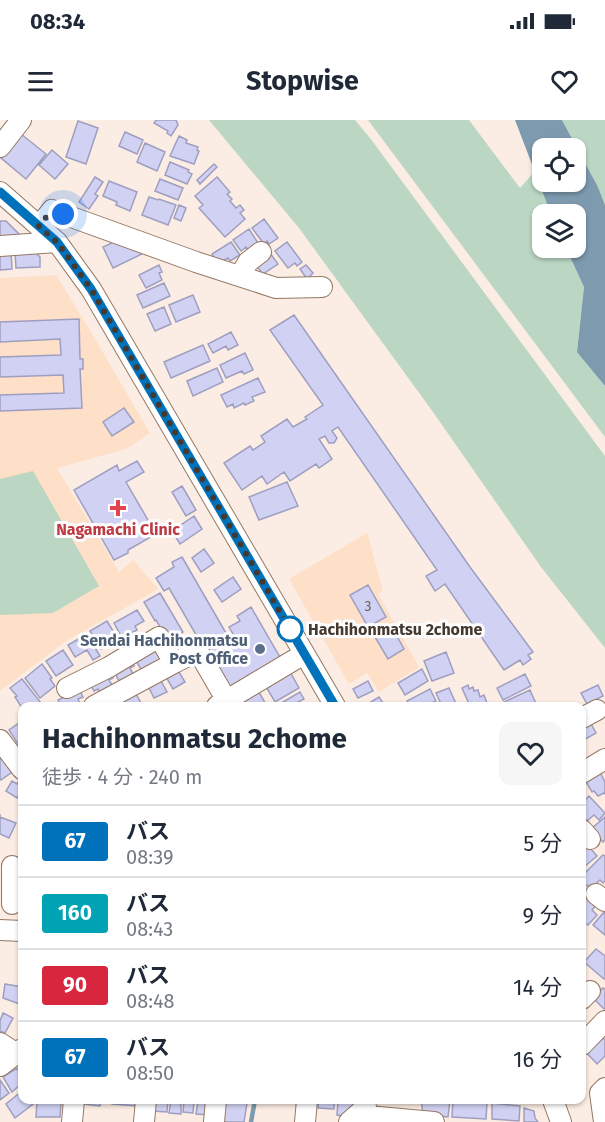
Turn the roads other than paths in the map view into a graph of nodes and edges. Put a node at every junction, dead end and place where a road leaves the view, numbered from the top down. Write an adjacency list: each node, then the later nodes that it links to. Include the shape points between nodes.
1 (21, 120): 2 (street)
2 (0, 147)
3 (0, 192): 4 (street)
4 (39, 226): 5 (street); 8 (street, via 52,210)
5 (57, 242): 6 (street); 10 (street, via 91,289)
6 (0, 246)
7 (261, 252): 8 (street, via 248,262)
8 (240, 276): 9 (street, via 276,288)
9 (322, 288)
10 (304, 654): 15 (street); 16 (street)
11 (174, 663): 12 (street, via 159,637); 13 (street); 14 (street, via 198,651)
12 (68, 688)
13 (101, 702)
14 (223, 702)
15 (229, 702)
16 (333, 702)
17 (0, 740): 19 (street)
18 (605, 759): 20 (street)
19 (18, 764)
20 (586, 771)
21 (12, 863): 22 (street)
22 (11, 903)
23 (0, 930): 24 (street)
24 (18, 931)
25 (605, 1021): 26 (street)
26 (586, 1041)
27 (13, 1048): 28 (street)
28 (0, 1066)
29 (605, 1088): 42 (street, via 600,1093)
30 (74, 1104): 36 (street)
31 (146, 1104): 37 (street)
32 (216, 1104): 38 (street)
33 (307, 1104): 39 (street)
34 (555, 1104): 41 (street)
35 (364, 1113): 40 (street)
36 (72, 1122)
37 (144, 1122)
38 (214, 1122)
39 (305, 1122)
40 (434, 1122)
41 (561, 1122)
42 (604, 1122)

